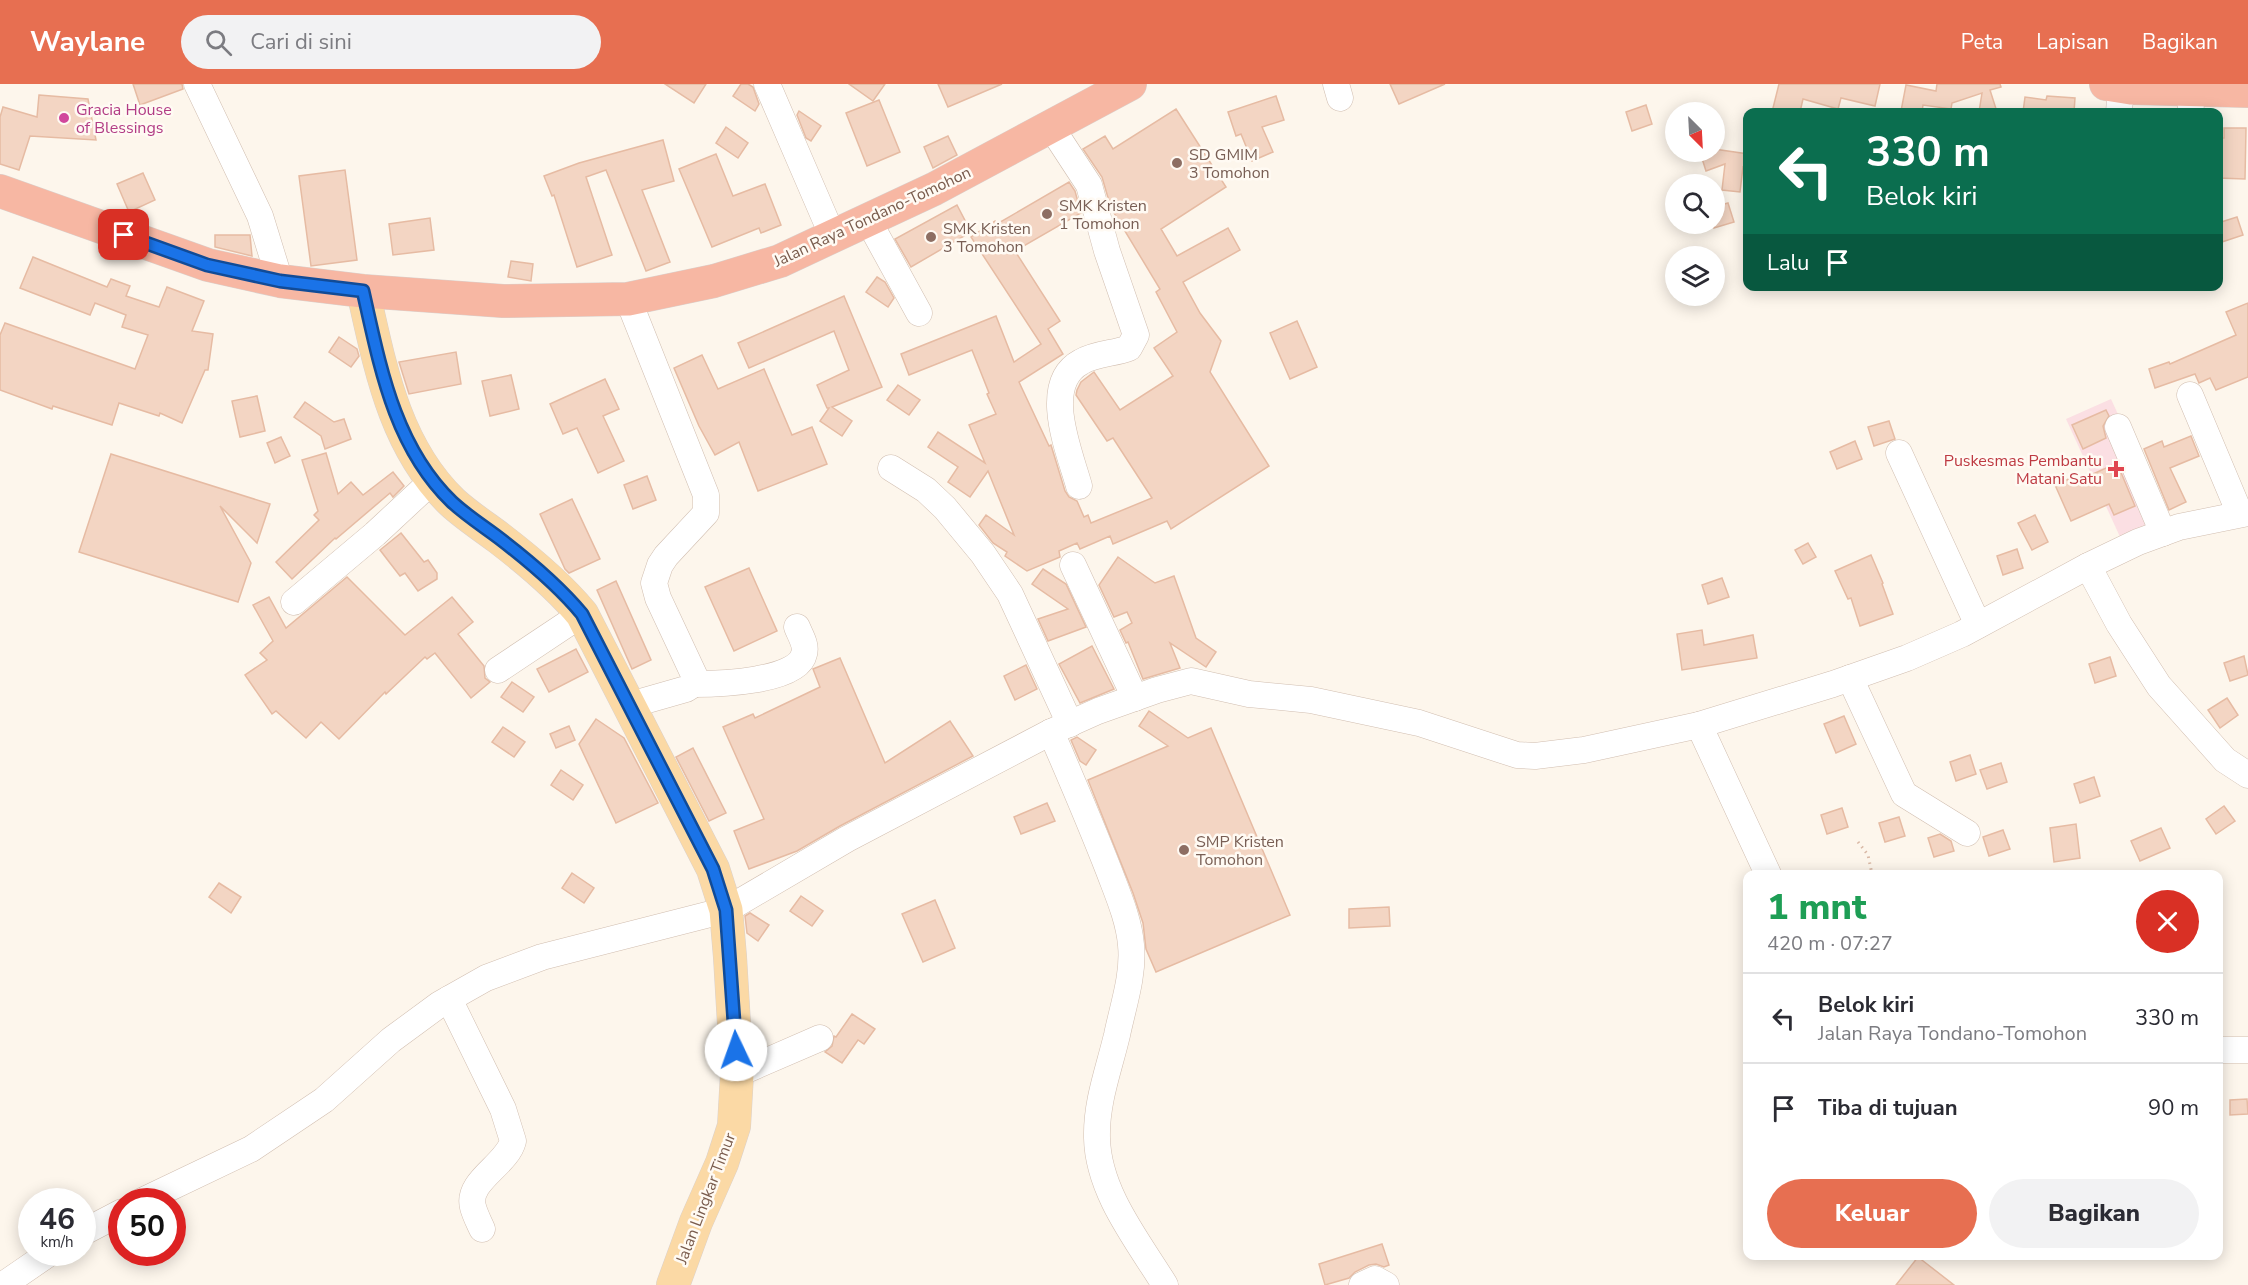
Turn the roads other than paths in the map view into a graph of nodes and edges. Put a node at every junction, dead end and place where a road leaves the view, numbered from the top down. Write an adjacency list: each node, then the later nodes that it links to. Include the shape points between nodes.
1 (197, 84): 11 (street, via 260,216)
2 (767, 84): 10 (street)
3 (1130, 84): 7 (highway, Jalan Raya Tondano-Tomohon)
4 (2248, 91): 6 (highway)
5 (2115, 94): 6 (highway)
6 (2201, 94)
7 (1051, 127): 9 (highway, Jalan Raya Tondano-Tomohon); 20 (street, via 1089,185 1136,335 1129,348 1079,362 1062,384 1062,425)
8 (0, 191): 11 (highway, Jalan Raya Tondano-Tomohon, via 207,265)
9 (868, 220): 10 (highway, Jalan Raya Tondano-Tomohon); 14 (street)
10 (833, 237): 13 (highway, Jalan Raya Tondano-Tomohon, via 780,261 714,281)
11 (280, 281): 12 (highway, Jalan Raya Tondano-Tomohon)
12 (363, 291): 13 (highway, Jalan Raya Tondano-Tomohon, via 503,301); 19 (main road, Jalan Lingkar Timur, via 394,412)
13 (628, 299): 31 (street, via 706,495 706,513 666,555 654,583 695,677)
14 (919, 313)
15 (2190, 395): 21 (street)
16 (2118, 427): 22 (street)
17 (1899, 453): 27 (street)
18 (891, 468): 35 (street, via 926,489 945,508 1010,594)
19 (432, 481): 25 (street); 26 (main road, Jalan Lingkar Timur, via 453,504 547,577)
20 (1079, 486)
21 (2244, 514): 22 (street)
22 (2163, 533): 24 (street)
23 (1073, 565): 32 (street)
24 (2088, 566): 27 (street); 36 (street, via 2159,686 2225,760)
25 (294, 602)
26 (582, 614): 29 (street); 33 (main road, Jalan Lingkar Timur)
27 (1978, 625): 30 (street, via 1907,658)
28 (797, 627): 31 (street, via 805,647 797,664 743,682)
29 (498, 670)
30 (1850, 678): 34 (street); 37 (street, via 1904,795)
31 (694, 684): 33 (street)
32 (1135, 698): 34 (street, via 1191,681 1249,694 1311,700 1378,713 1517,755 1535,756 1584,750); 35 (street)
33 (630, 705): 39 (main road, Jalan Lingkar Timur, via 713,869)
34 (1699, 725): 38 (street)
35 (1060, 728): 39 (street, via 847,840); 50 (street, via 1131,942 1130,976 1098,1112 1099,1160 1123,1217)
36 (2248, 775)
37 (1967, 832)
38 (1766, 870)
39 (726, 910): 40 (street, via 542,957 486,978); 44 (main road, Jalan Lingkar Timur)
40 (449, 999): 45 (street, via 392,1040 324,1100 251,1149); 46 (street, via 503,1108 513,1141 505,1158 474,1190 472,1205)
41 (820, 1038): 44 (street)
42 (2223, 1050): 43 (street)
43 (2248, 1050)
44 (737, 1074): 49 (main road, Jalan Lingkar Timur, via 734,1126)
45 (169, 1188)
46 (482, 1229)
47 (31, 1266): 48 (street)
48 (3, 1285)
49 (673, 1285)
50 (1165, 1285)
51 (1362, 1285): 52 (street, via 1375,1279)
52 (1386, 1285)

